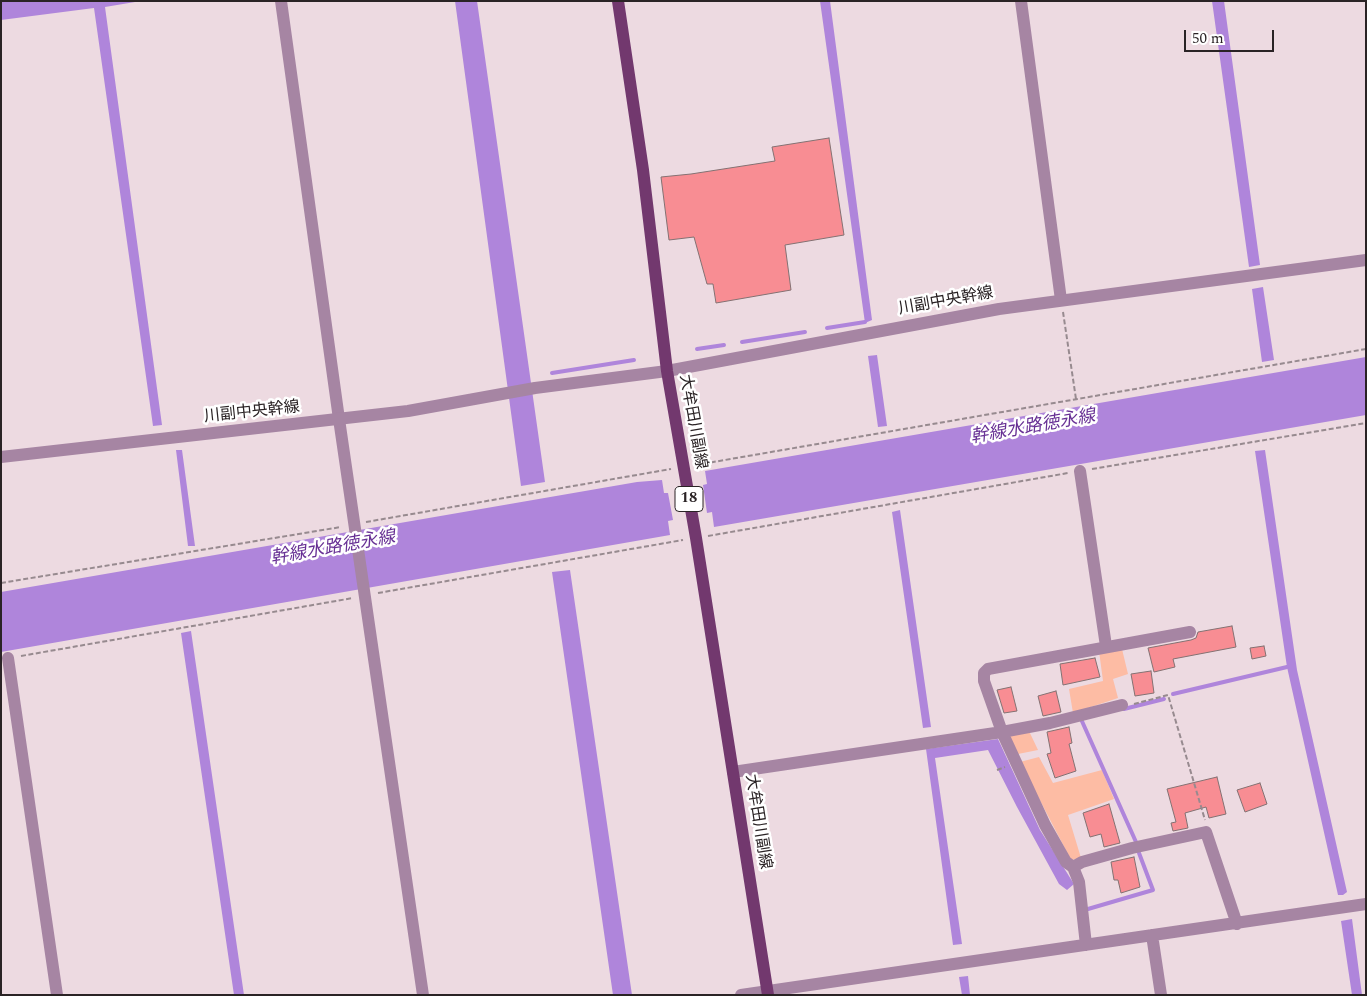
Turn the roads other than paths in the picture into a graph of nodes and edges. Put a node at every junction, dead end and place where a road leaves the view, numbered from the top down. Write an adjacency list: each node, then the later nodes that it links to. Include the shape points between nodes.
1 (281, 1): 7 (street)
2 (618, 1): 6 (main road, 大牟田川副線 / 18, via 643,170)
3 (1021, 1): 5 (street)
4 (1366, 260): 5 (street, 川副中央幹線)
5 (1061, 300): 6 (street, 川副中央幹線)
6 (666, 371): 7 (street, 川副中央幹線); 15 (main road, 大牟田川副線 / 18)
7 (339, 419): 8 (street, 川副中央幹線); 23 (street)
8 (1, 457)
9 (1080, 471): 11 (street)
10 (1190, 632): 11 (street)
11 (1106, 646): 14 (street, via 988,669 984,673 984,681)
12 (8, 658): 22 (street)
13 (1126, 702): 14 (street, via 1050,723)
14 (1002, 732): 15 (street); 16 (street, via 1045,825 1066,862)
15 (733, 772): 21 (main road, 大牟田川副線 / 18)
16 (1073, 867): 18 (street, via 1132,848 1206,832); 20 (street, via 1079,882)
17 (1366, 904): 18 (street)
18 (1237, 924): 19 (street)
19 (1152, 936): 20 (street); 25 (street)
20 (1086, 945): 21 (street)
21 (767, 993): 24 (street)
22 (57, 995)
23 (423, 995)
24 (741, 995)
25 (1161, 995)

